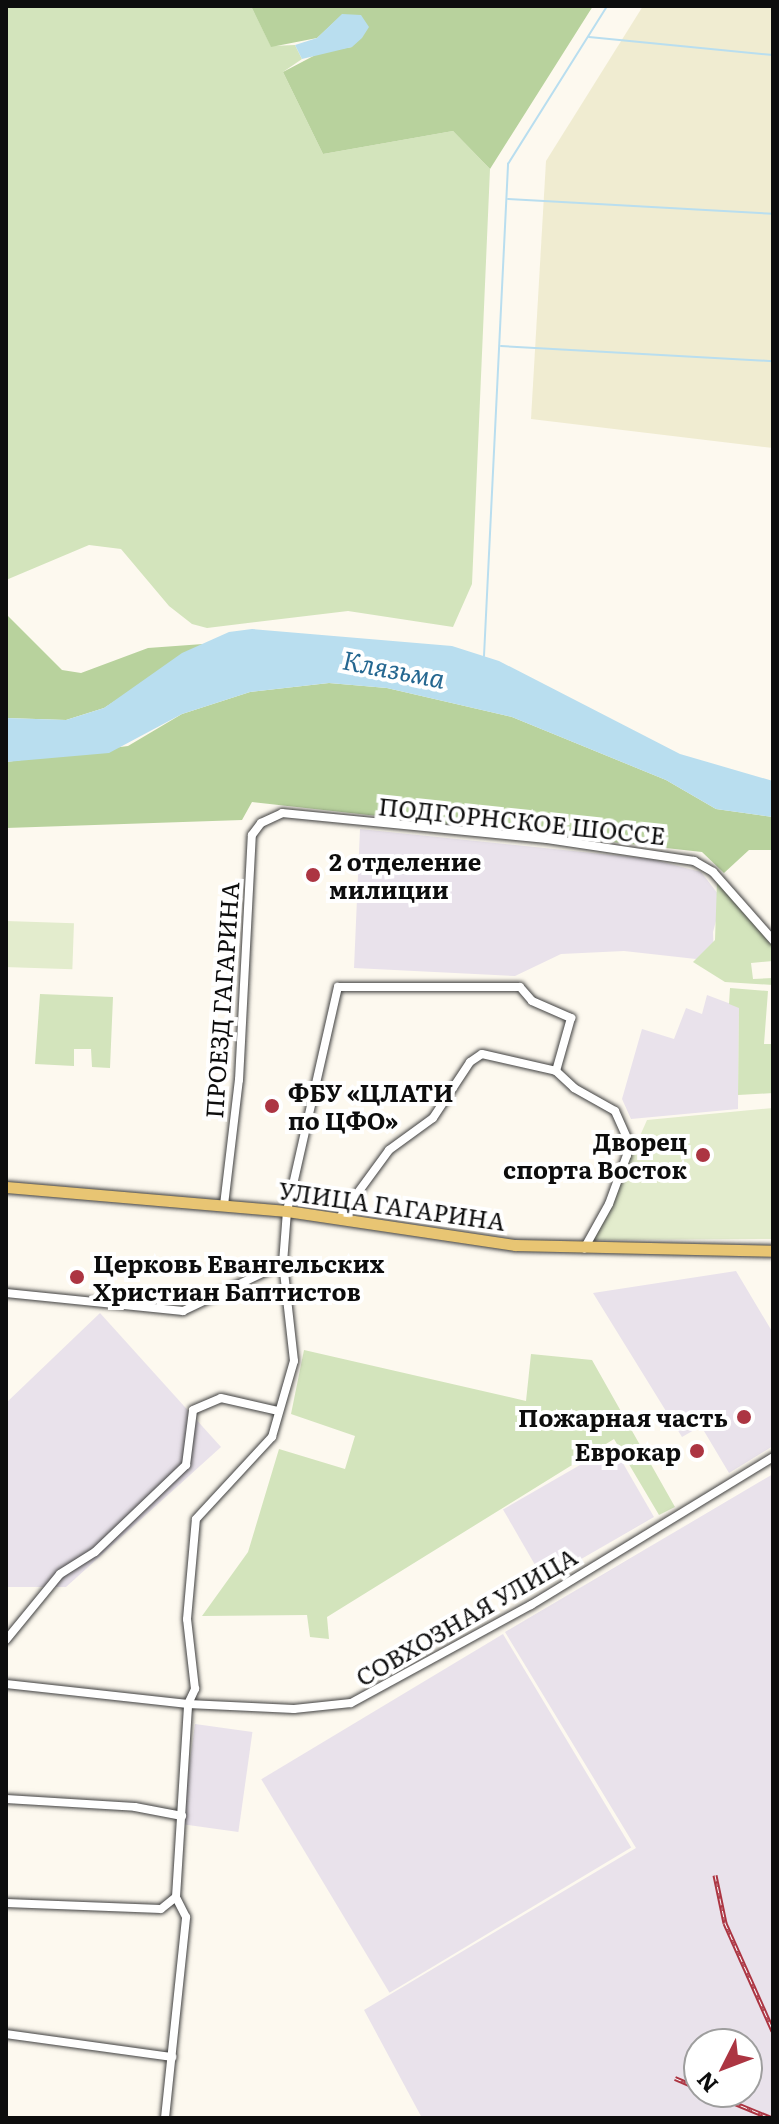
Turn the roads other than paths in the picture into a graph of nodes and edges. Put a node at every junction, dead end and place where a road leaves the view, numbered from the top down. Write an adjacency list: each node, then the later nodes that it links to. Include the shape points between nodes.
1 (282, 813): 2 (street, ПОДГОРНСКОЕ ШОССЕ, via 547,839 694,861 713,872); 5 (street, ПРОЕЗД ГАГАРИНА, via 261,823 252,835 239,1080)
2 (773, 940)
3 (556, 1071): 6 (street, via 571,1018 532,1001 520,987 338,987); 7 (street, via 482,1054 470,1062 433,1118 389,1150); 8 (street, via 574,1088 609,1105 627,1138 619,1183)
4 (6, 1187): 5 (main road, УЛИЦА ГАГАРИНА)
5 (224, 1205): 6 (main road, УЛИЦА ГАГАРИНА)
6 (287, 1211): 7 (main road, УЛИЦА ГАГАРИНА); 10 (street)
7 (340, 1217): 8 (main road, УЛИЦА ГАГАРИНА, via 515,1245)
8 (584, 1249): 9 (main road, УЛИЦА ГАГАРИНА)
9 (773, 1251)
10 (283, 1263): 11 (street, via 183,1311); 12 (street, via 295,1343)
11 (6, 1293)
12 (278, 1411): 14 (street, via 221,1398 193,1410 186,1465 95,1552 60,1574); 16 (street, via 272,1437 196,1519 187,1619 195,1689)
13 (773, 1457): 16 (street, СОВХОЗНАЯ УЛИЦА, via 531,1605 363,1699 320,1709)
14 (6, 1640)
15 (6, 1684): 16 (street, СОВХОЗНАЯ УЛИЦА)
16 (188, 1704): 18 (street)
17 (6, 1799): 18 (street, via 135,1807)
18 (182, 1816): 19 (street)
19 (176, 1897): 20 (street, via 161,1909); 22 (street, via 186,1917)
20 (6, 1903)
21 (6, 2034): 22 (street)
22 (172, 2057): 23 (street)
23 (165, 2118)

